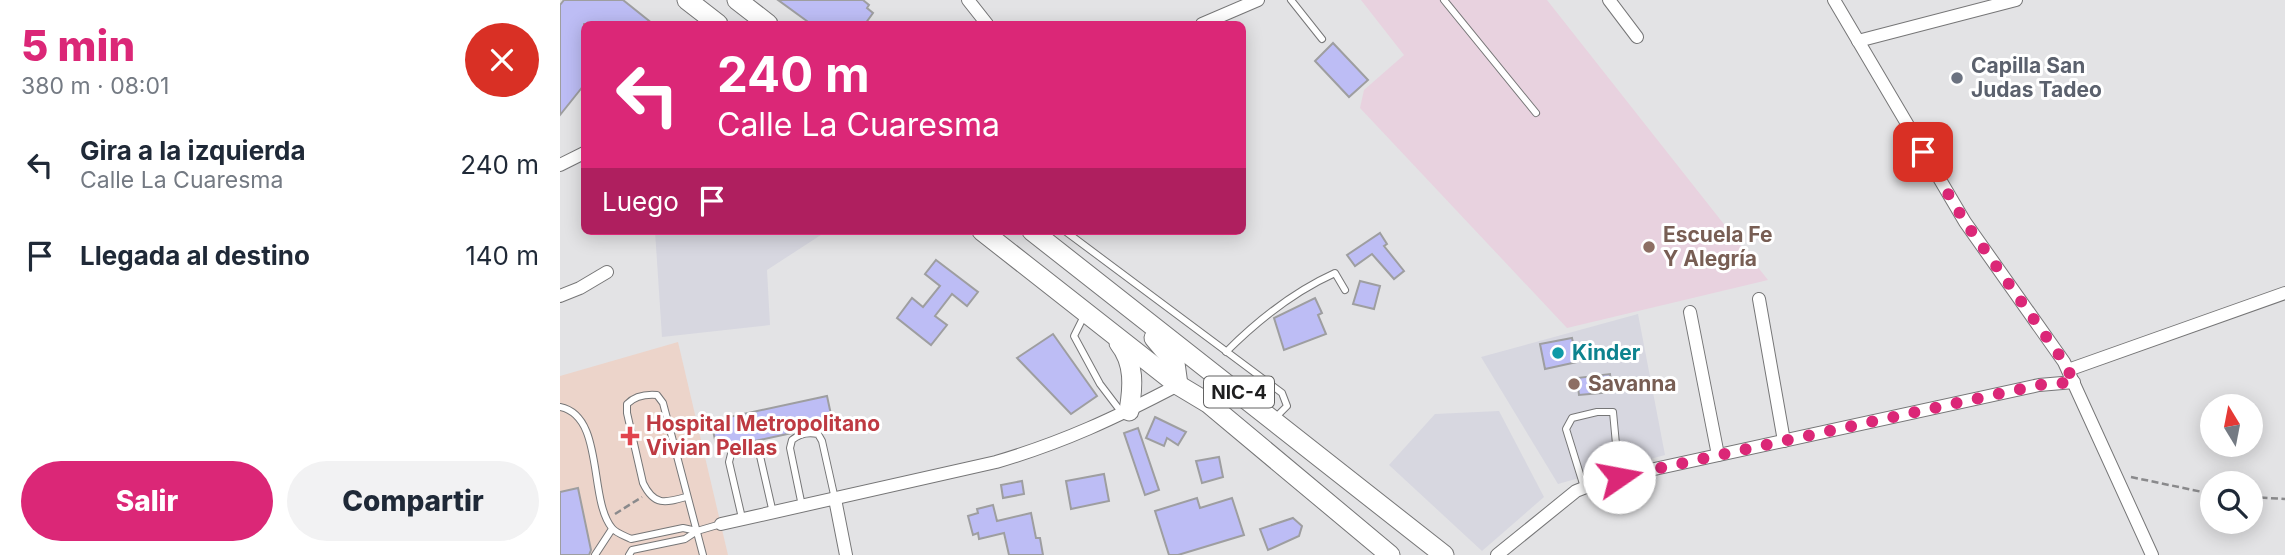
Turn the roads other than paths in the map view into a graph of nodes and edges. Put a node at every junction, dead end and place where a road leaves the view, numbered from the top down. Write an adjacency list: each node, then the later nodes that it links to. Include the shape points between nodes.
1 (687, 0): 10 (highway)
2 (737, 0): 11 (highway)
3 (968, 0): 12 (street)
4 (1258, 0): 13 (street)
5 (1291, 0): 15 (lane)
6 (1444, 0): 17 (lane)
7 (1609, 0): 14 (street)
8 (1834, 0): 16 (street)
9 (2016, 0): 16 (street)
10 (714, 21)
11 (764, 21)
12 (984, 21)
13 (1209, 21)
14 (1637, 37)
15 (1322, 39)
16 (1858, 41): 33 (street, via 1965,222)
17 (1536, 113)
18 (581, 154): 19 (street)
19 (560, 165)
20 (987, 235): 30 (highway, NIC-4)
21 (1037, 235): 26 (highway, NIC-4)
22 (1070, 235): 32 (lane)
23 (607, 272): 27 (street)
24 (1345, 290): 32 (lane, via 1335,272 1314,282 1266,314)
25 (2285, 293): 33 (street)
26 (1111, 294): 35 (highway, via 1175,363); 38 (highway, NIC-4)
27 (560, 296)
28 (1759, 299): 39 (street)
29 (1690, 312): 40 (street)
30 (1086, 313): 31 (highway, NIC-4); 37 (lane, via 1074,336 1100,384)
31 (1110, 331): 35 (highway, NIC-4); 37 (highway, via 1131,367 1133,388)
32 (1226, 352): 38 (lane, via 1282,393 1287,406)
33 (2068, 370): 34 (street)
34 (2074, 382): 39 (street, via 2039,385); 61 (street)
35 (1178, 385): 37 (street); 38 (highway, via 1199,382 1225,391 1258,415); 57 (highway, NIC-4, via 1208,403)
36 (560, 407): 49 (lane, via 578,416 586,429)
37 (1126, 413): 44 (street, via 1038,450)
38 (1273, 419): 51 (highway, NIC-4)
39 (1784, 440): 40 (street)
40 (1718, 455): 41 (street)
41 (1619, 477): 42 (street); 42 (lane, via 1613,412 1572,418 1566,429)
42 (1584, 488): 60 (street)
43 (687, 498): 43 (lane, via 663,403 657,396 633,398 626,413 643,484 653,499); 50 (lane)
44 (835, 499): 45 (street); 45 (lane, via 818,434 798,435 790,448); 56 (street)
45 (802, 506): 46 (street)
46 (773, 513): 47 (street); 47 (lane, via 760,456 747,447 731,454 729,462)
47 (742, 519): 48 (street)
48 (721, 524): 50 (lane)
49 (612, 529): 52 (lane); 54 (lane)
50 (697, 531): 52 (lane, via 683,528); 53 (lane, via 685,539); 55 (lane)
51 (1416, 531): 58 (highway, via 1422,547); 59 (highway, NIC-4)
52 (631, 539): 53 (lane)
53 (631, 552)
54 (595, 555)
55 (703, 555)
56 (846, 555)
57 (1390, 555)
58 (1419, 555)
59 (1444, 555)
60 (1497, 555)
61 (2152, 555)

